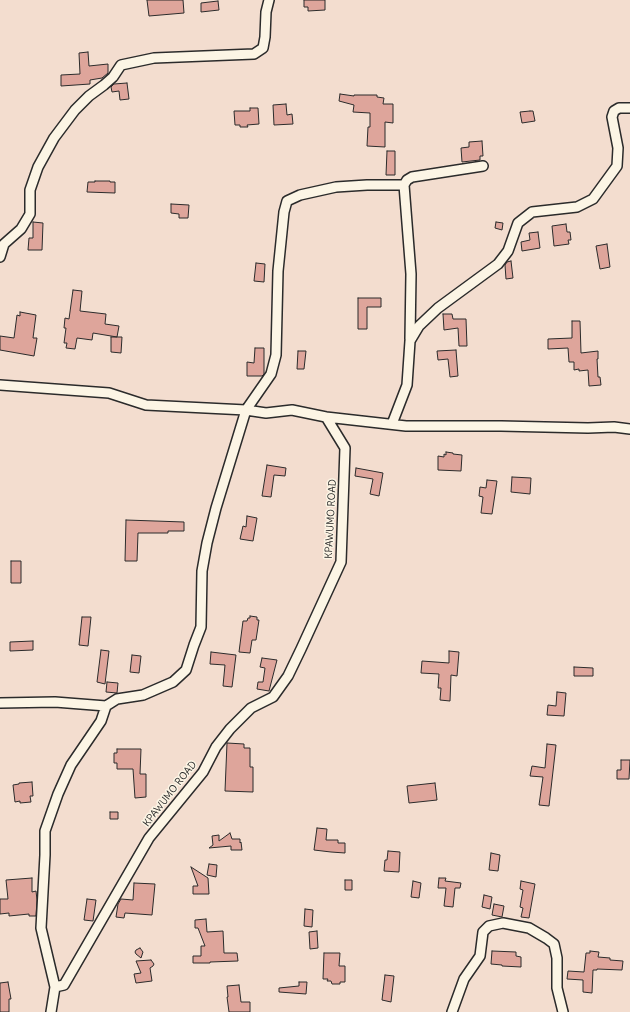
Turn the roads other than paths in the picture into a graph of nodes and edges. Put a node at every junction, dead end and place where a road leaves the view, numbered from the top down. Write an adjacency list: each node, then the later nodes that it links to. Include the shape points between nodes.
1 (269, 0): 5 (street, via 263,48 254,54 154,58 121,65 113,77 74,110 54,138 38,167 30,190 30,214 21,230)
2 (630, 108): 7 (street, via 619,108 614,111 612,117 618,148 617,166 593,199 577,207 532,212 518,223 508,251 498,264 438,308 419,326)
3 (483, 166): 4 (street, via 412,177)
4 (404, 185): 7 (street, via 411,274); 9 (street, via 336,187 300,195 287,202 278,271 276,355 271,374)
5 (2, 244): 6 (street)
6 (0, 257)
7 (410, 340): 11 (street, via 407,385)
8 (0, 385): 9 (street, via 109,393 146,405)
9 (246, 410): 10 (street, via 266,413 292,410); 14 (street, via 207,543 202,571 201,627 186,670 173,682 144,695 118,699)
10 (326, 417): 11 (street); 15 (street, KPAWUMO ROAD, via 345,448 341,562 301,649 288,676 273,697 251,708 230,728 203,772 149,838 64,985)
11 (392, 424): 12 (street)
12 (630, 429)
13 (0, 703): 14 (street, via 54,702)
14 (106, 706): 15 (street, via 101,721 71,765 45,831 41,928)
15 (55, 987): 16 (street)
16 (51, 1012)
17 (452, 1012): 18 (street, via 464,979 480,956 483,932 489,926 504,923 529,928 554,944 557,958 557,988)
18 (563, 1012)

